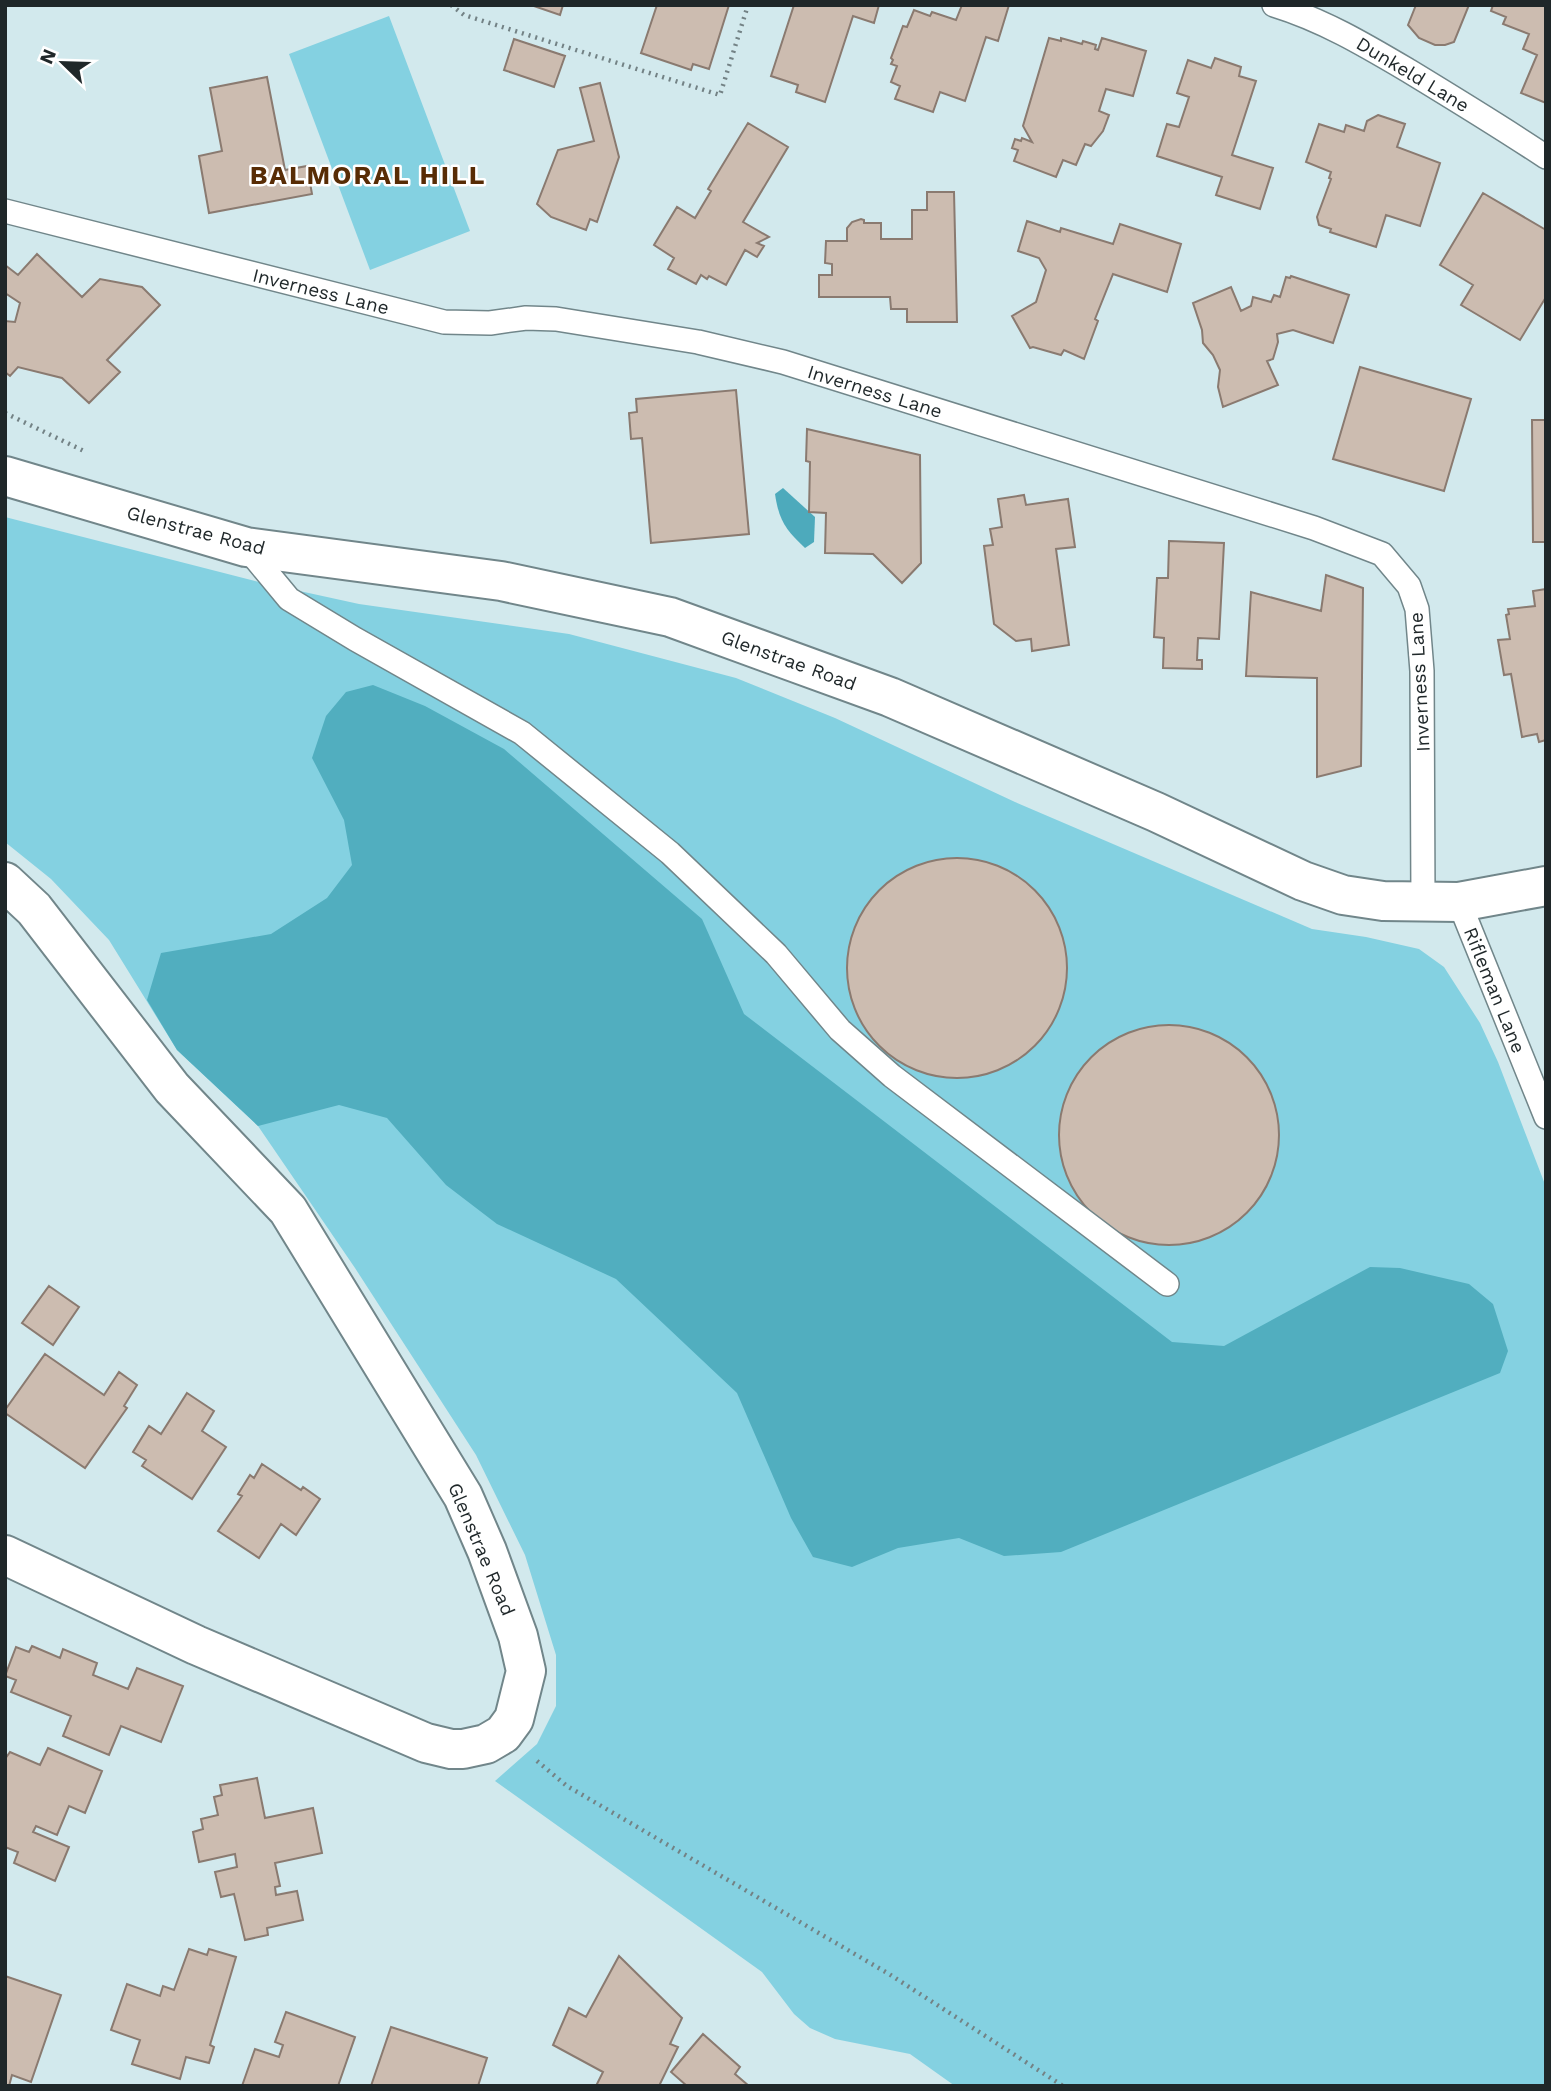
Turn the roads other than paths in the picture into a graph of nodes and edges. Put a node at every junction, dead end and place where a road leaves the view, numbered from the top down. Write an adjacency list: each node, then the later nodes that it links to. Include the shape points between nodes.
1 (1274, 5): 2 (lane, Dunkeld Lane, via 1361,43)
2 (1546, 157)
3 (5, 211): 8 (lane, Inverness Lane, via 444,322 556,319 698,342 783,362 1314,528 1382,554 1409,586 1417,609)
4 (5, 476): 5 (street, Glenstrae Road)
5 (246, 547): 8 (street, Glenstrae Road, via 501,581 670,617 890,697 1303,881 1343,895); 10 (lane, via 289,599 522,733 670,853 776,954 840,1030 892,1076)
6 (5, 882): 11 (street, Glenstrae Road, via 34,909 172,1088 288,1210 463,1496 518,1636 526,1671 514,1719 503,1734 486,1744 463,1749 426,1743 196,1645)
7 (1546, 886): 8 (street, Glenstrae Road)
8 (1441, 902): 9 (lane, Rifleman Lane)
9 (1546, 1117)
10 (1167, 1284)
11 (5, 1555)

